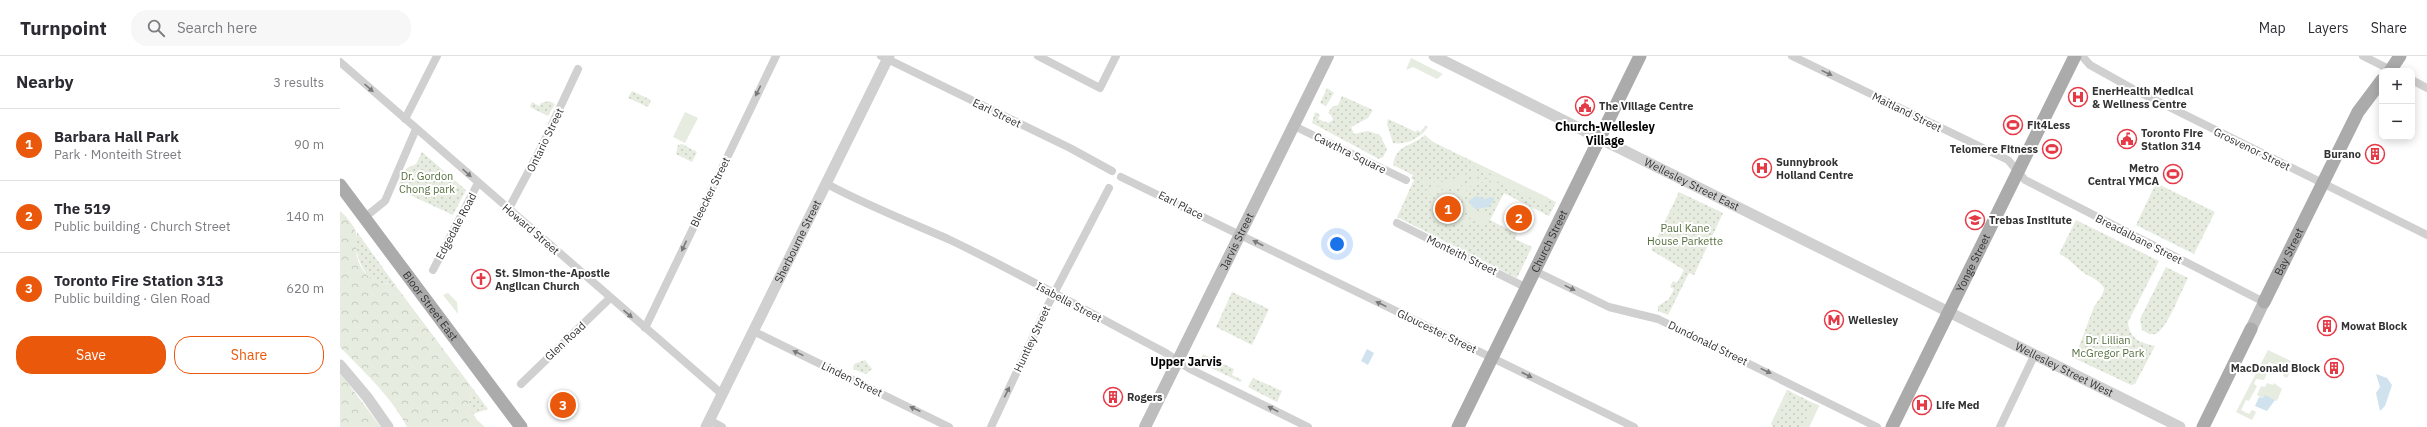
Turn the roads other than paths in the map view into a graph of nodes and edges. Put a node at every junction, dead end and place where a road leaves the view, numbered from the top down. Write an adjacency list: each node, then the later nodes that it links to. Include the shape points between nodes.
1 (437, 56): 21 (street)
2 (776, 56): 46 (street, Bleecker Street, one-way to 46)
3 (1116, 56): 13 (street, via 1100,88)
4 (1328, 56): 22 (main road, Jarvis Street)
5 (1434, 56): 24 (street, Wellesley Street East)
6 (1640, 56): 24 (main road, Church Street)
7 (1792, 56): 26 (street, Maitland Street, one-way to 26, via 2008,160)
8 (2075, 56): 26 (main road, Yonge Street)
9 (2082, 56): 31 (street, Grosvenor Street, via 2090,65 2133,89)
10 (2363, 56): 15 (street)
11 (2400, 56): 16 (main road)
12 (886, 57): 25 (street, Earl Street); 30 (street, Sherbourne Street)
13 (1043, 57)
14 (340, 62): 21 (street, Howard Street, one-way to 21)
15 (2385, 68)
16 (2393, 68)
17 (578, 69): 34 (street, Ontario Street)
18 (2415, 82): 20 (street)
19 (2379, 84): 31 (main road, Bay Street, via 2358,112)
20 (2427, 88)
21 (405, 119): 23 (street, Howard Street)
22 (1294, 126): 28 (street, Cawthra Square); 37 (main road, Jarvis Street)
23 (416, 128): 29 (street, Howard Street, one-way to 29); 35 (street, via 385,201)
24 (1600, 138): 40 (main road, Church Street); 45 (street, Wellesley Street East)
25 (1112, 171)
26 (2018, 171): 44 (street, Breadalbane Street, via 2025,180); 45 (main road, Yonge Street)
27 (1121, 177): 37 (street, Earl Place)
28 (1406, 180)
29 (478, 183): 34 (street, Howard Street); 39 (street, Edgedale Road)
30 (827, 184): 42 (street, Isabella Street, via 872,207 957,244); 48 (street, Sherbourne Street)
31 (2323, 184): 38 (street, Grosvenor Street); 44 (main road, Bay Street)
32 (340, 185): 35 (main road, Bloor Street East)
33 (1109, 188): 42 (street, Huntley Street)
34 (508, 210): 43 (street, Howard Street)
35 (364, 218): 58 (main road, Bloor Street East)
36 (1397, 223): 41 (street, Monteith Street)
37 (1240, 234): 50 (street, Gloucester Street, one-way to 37); 51 (main road, Jarvis Street)
38 (2427, 235)
39 (433, 270)
40 (1535, 271): 41 (main road, Church Street); 67 (street, Dundonald Street, one-way to 67, via 1609,307 1658,319)
41 (1527, 288): 50 (main road, Church Street)
42 (1053, 295): 51 (street, Isabella Street); 61 (street, Huntley Street, one-way to 42)
43 (610, 298): 46 (street, Howard Street, one-way to 46); 53 (street, Glen Road)
44 (2264, 302): 47 (main road, Bay Street)
45 (1949, 312): 49 (street, Wellesley Street West); 68 (main road, Yonge Street)
46 (645, 328): 54 (street, Howard Street)
47 (2251, 328): 71 (main road, Bay Street)
48 (755, 332): 54 (street, Sherbourne Street); 60 (street, Linden Street, one-way to 48)
49 (2034, 356): 69 (street); 70 (street, Wellesley Street West)
50 (1492, 357): 65 (main road, Church Street); 66 (street, Gloucester Street, one-way to 66)
51 (1178, 361): 55 (main road, Jarvis Street); 64 (street, Isabella Street, one-way to 51)
52 (340, 365): 57 (street)
53 (521, 384)
54 (723, 395): 56 (street, Sherbourne Street)
55 (1158, 402): 62 (main road); 63 (main road, Jarvis Street)
56 (708, 424): 59 (street)
57 (388, 427)
58 (521, 427)
59 (722, 427)
60 (949, 427)
61 (991, 427)
62 (1139, 427)
63 (1146, 427)
64 (1308, 427)
65 (1458, 427)
66 (1634, 427)
67 (1878, 427)
68 (1892, 427)
69 (2000, 427)
70 (2180, 427)
71 (2203, 427)

